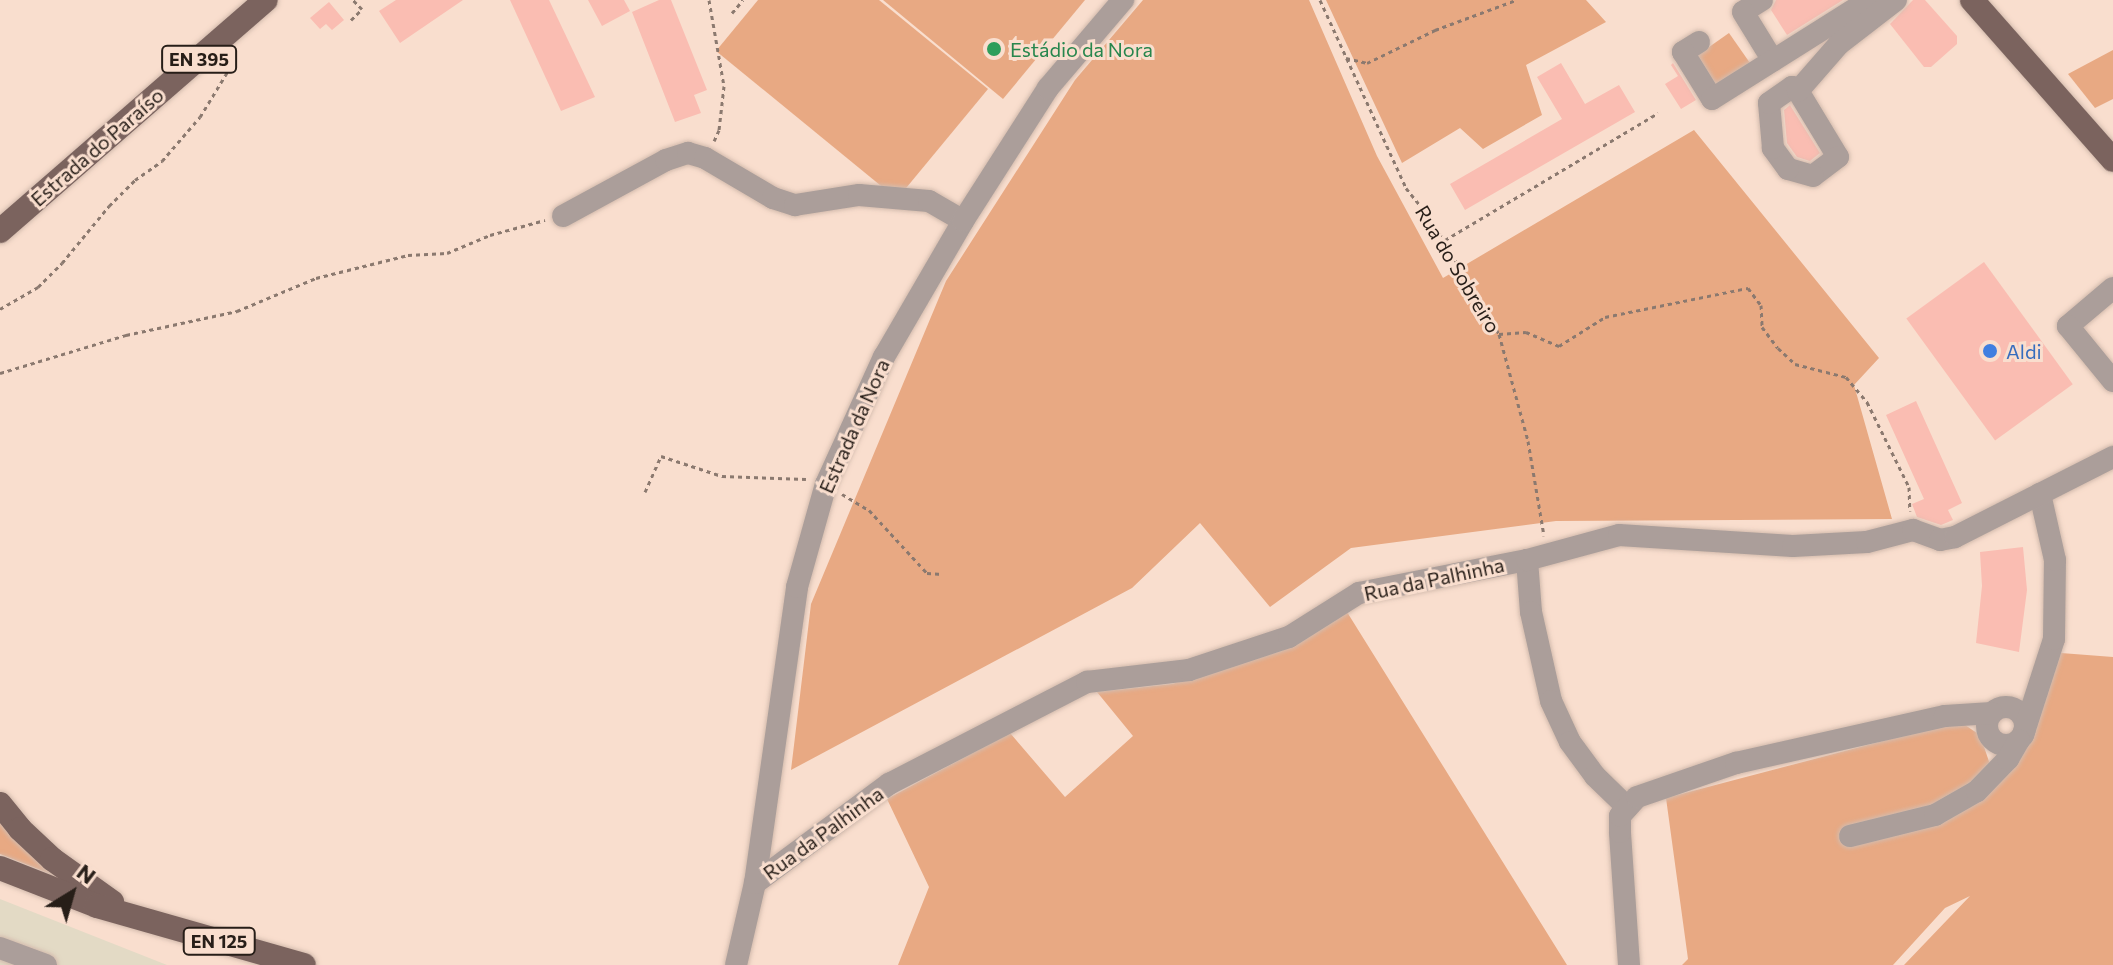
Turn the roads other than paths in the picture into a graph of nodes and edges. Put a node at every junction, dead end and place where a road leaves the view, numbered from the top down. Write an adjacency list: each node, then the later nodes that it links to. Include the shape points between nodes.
1 (266, 0): 13 (main road, Estrada do Paraíso / EN 395)
2 (1123, 0): 12 (street, Estrada da Nora, via 1048,88)
3 (1762, 0): 8 (street, via 1743,12)
4 (1869, 0): 8 (street)
5 (1896, 0): 9 (street, via 1839,44)
6 (1972, 0): 10 (main road)
7 (1699, 42): 8 (street, via 1683,52 1712,99)
8 (1773, 61)
9 (1798, 91)
10 (2113, 160)
11 (563, 216): 12 (street, via 688,153 795,205 859,195 929,201)
12 (963, 221): 28 (street, Estrada da Nora, via 884,357 826,484 797,587)
13 (0, 231)
14 (2113, 288): 15 (street, via 2068,326)
15 (2113, 381)
16 (2113, 457): 17 (street, Rua da Palhinha)
17 (2040, 494): 18 (street, Rua da Palhinha, via 1940,540 1913,530 1867,542 1793,546 1619,535); 19 (street, via 2055,560 2054,639)
18 (1537, 558): 24 (street, via 1531,612 1551,701 1570,742); 28 (street, Rua da Palhinha, via 1359,593 1289,637 1189,670 1087,682 889,784)
19 (2040, 690): 20 (street); 21 (street)
20 (1996, 723): 21 (street, via 2009,745); 21 (street, via 2022,716); 22 (street); 24 (street, via 1962,713 1711,769 1637,797)
21 (2021, 738): 22 (street)
22 (1992, 777): 25 (street, via 1935,815)
23 (0, 804): 29 (main road, via 52,859)
24 (1627, 807): 35 (street, via 1620,816 1620,832)
25 (1850, 836)
26 (0, 868): 29 (main road, EN 125)
27 (0, 882): 32 (main road, EN 125, via 98,920)
28 (755, 883): 34 (street, Estrada da Nora)
29 (134, 916): 33 (main road, EN 125)
30 (0, 948): 31 (street)
31 (46, 965)
32 (250, 965)
33 (304, 965)
34 (736, 965)
35 (1629, 965)

